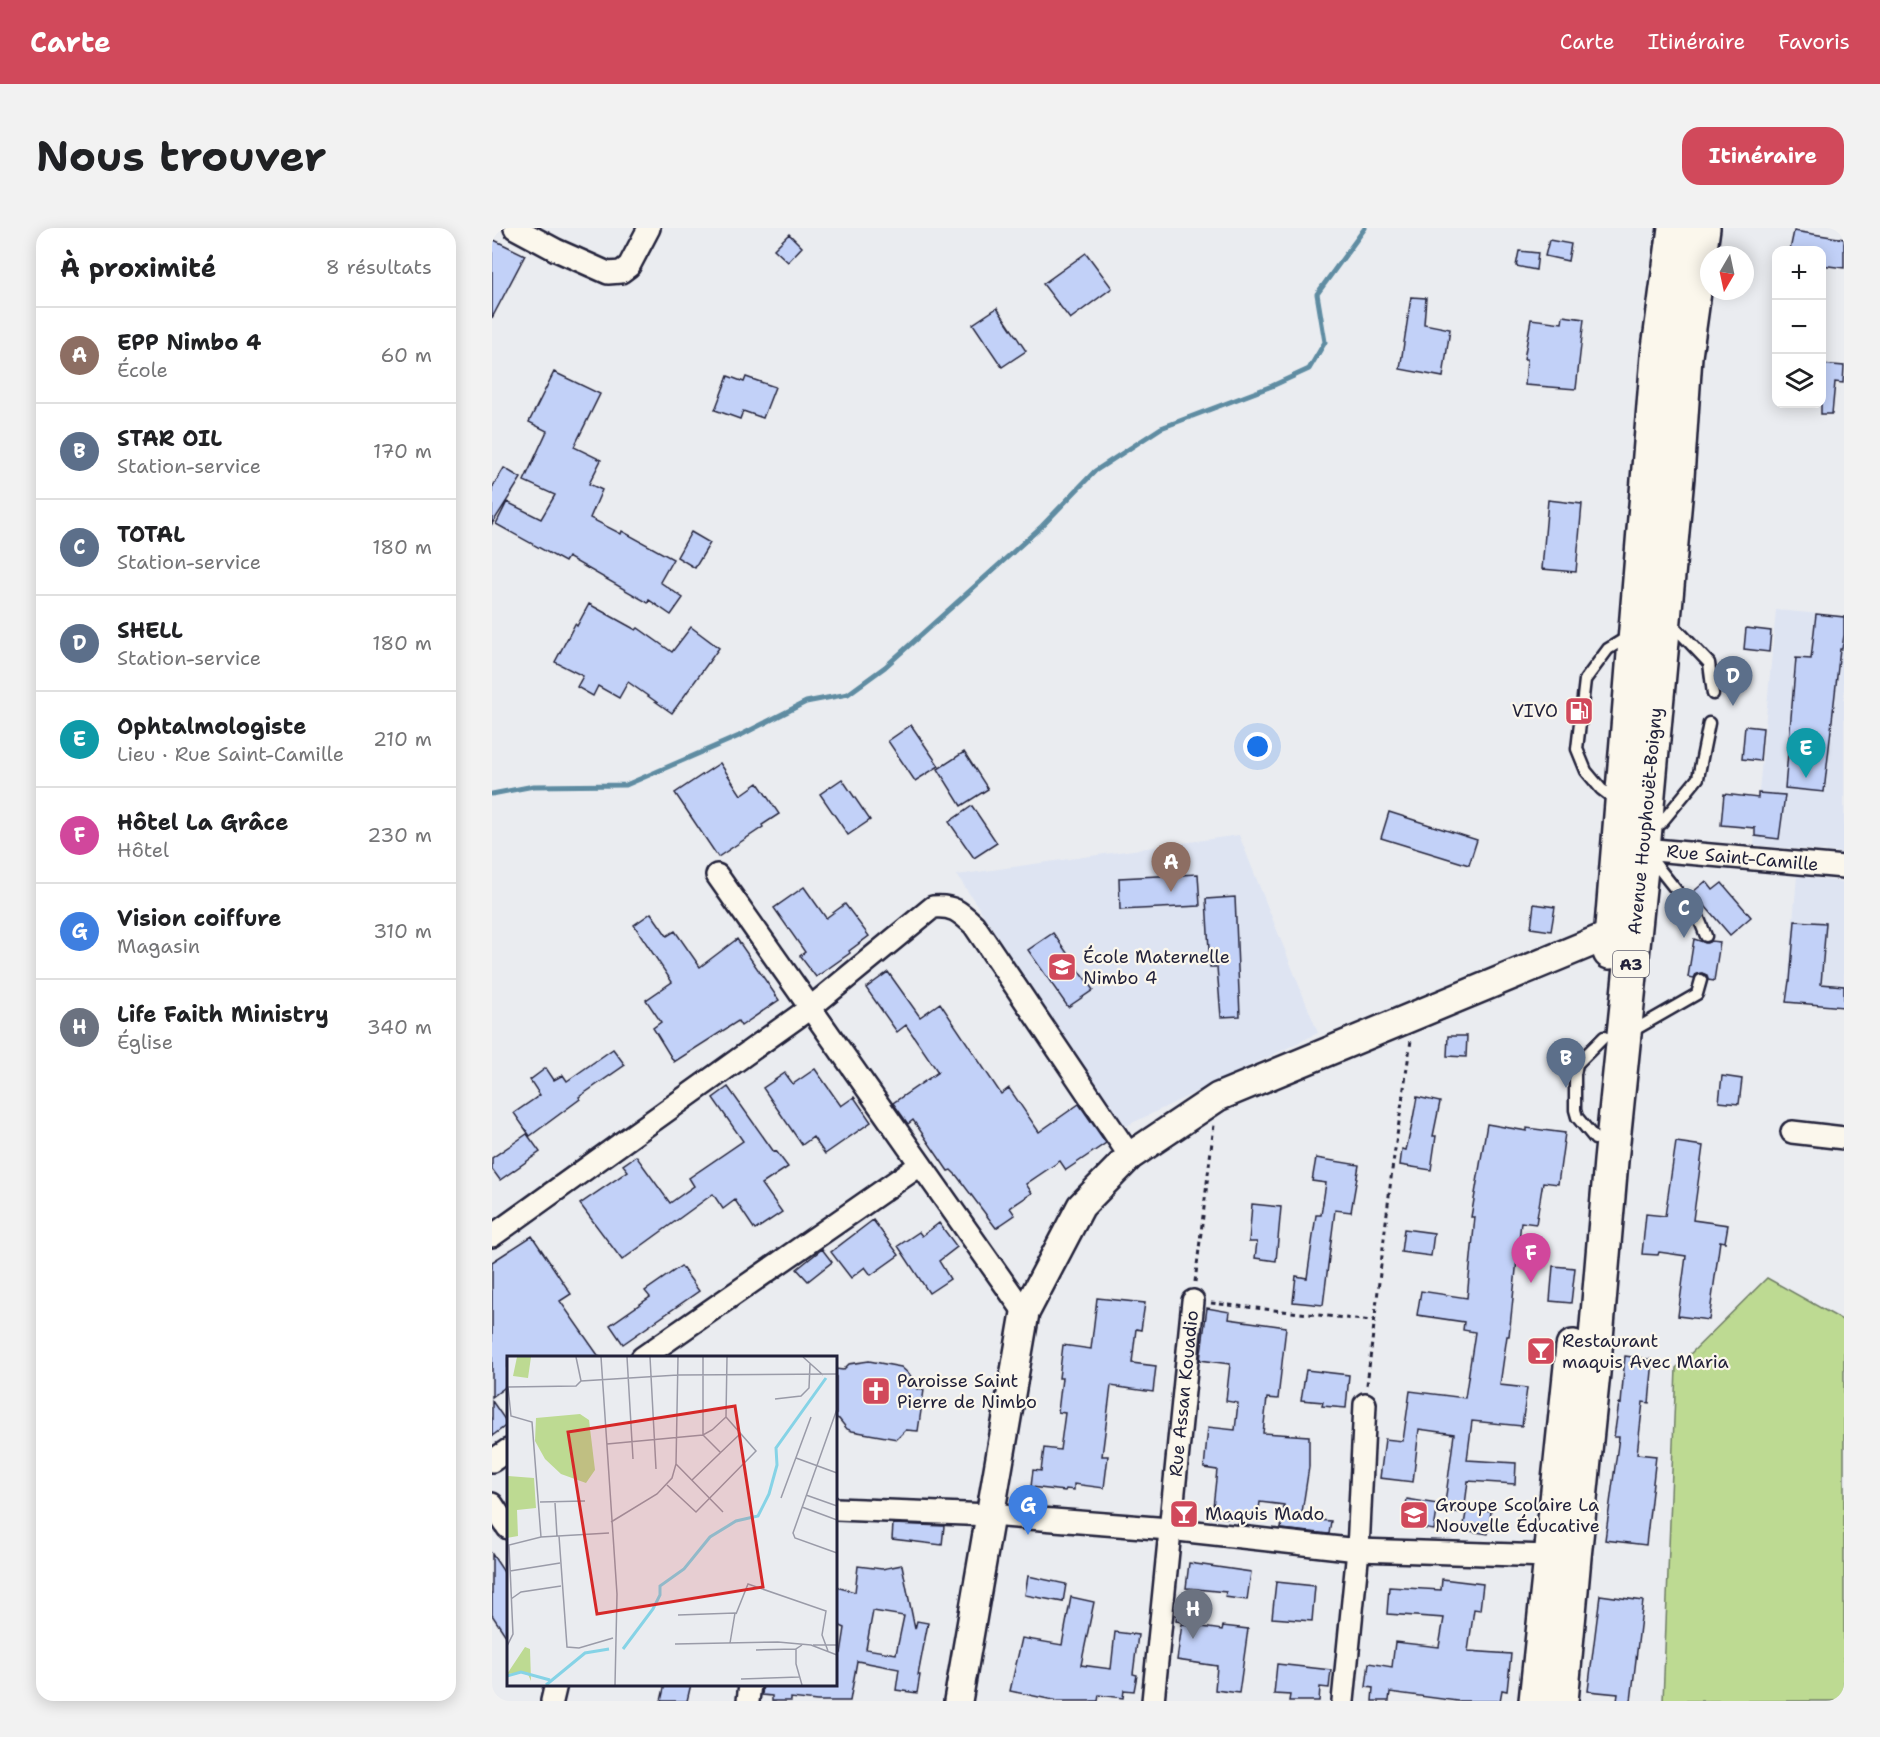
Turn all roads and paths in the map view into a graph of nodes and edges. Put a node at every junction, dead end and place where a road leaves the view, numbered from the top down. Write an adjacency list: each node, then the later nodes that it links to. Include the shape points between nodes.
1 (515, 228): 2 (street, via 608,273 621,272 629,266)
2 (649, 228)
3 (1675, 228): 5 (highway, Avenue Houphouët-Boigny / A3, via 1658,356)
4 (1703, 228): 5 (highway, Avenue Houphouët-Boigny / A3, via 1685,356 1677,477)
5 (1650, 624): 6 (lane, via 1709,663); 8 (highway, Avenue Houphouët-Boigny / A3); 8 (lane, via 1608,649 1585,680 1576,749 1586,771)
6 (1713, 694)
7 (1709, 723): 8 (lane, via 1698,778 1661,823)
8 (1637, 827): 9 (street, Rue Saint-Camille); 11 (highway, Avenue Houphouët-Boigny / A3); 11 (highway, Avenue Houphouët-Boigny / A3); 12 (lane, via 1699,919)
9 (1844, 867)
10 (717, 875): 14 (street)
11 (1623, 932): 15 (street); 16 (highway, Avenue Houphouët-Boigny / A3)
12 (1706, 936)
13 (1701, 980): 16 (lane, via 1697,994)
14 (810, 1008): 20 (street, via 933,907 957,909 974,925); 21 (street); 22 (street)
15 (1415, 1016): 17 (street); 25 (path)
16 (1614, 1037): 37 (highway, Avenue Houphouët-Boigny / A3, via 1595,1139); 46 (highway, Avenue Houphouët-Boigny / A3)
17 (1218, 1097): 20 (street); 23 (path)
18 (1792, 1132): 19 (street)
19 (1844, 1138)
20 (1130, 1156): 24 (street, via 1081,1206)
21 (920, 1165): 24 (street); 26 (street)
22 (492, 1236)
23 (1193, 1301): 25 (path); 35 (street, Rue Assan Kouadio)
24 (1025, 1313): 33 (street)
25 (1373, 1321): 28 (path)
26 (664, 1351): 27 (street)
27 (648, 1356)
28 (1365, 1404): 36 (street)
29 (507, 1450): 30 (street)
30 (492, 1461)
31 (492, 1504): 34 (street)
32 (837, 1509): 33 (street)
33 (991, 1515): 35 (street); 42 (street)
34 (507, 1526)
35 (1169, 1529): 36 (street); 43 (street, Rue Assan Kouadio)
36 (1358, 1550): 37 (street); 44 (street)
37 (1550, 1556): 45 (highway, Avenue Houphouët-Boigny / A3)
38 (556, 1686): 40 (street)
39 (750, 1686): 41 (street)
40 (552, 1701)
41 (748, 1701)
42 (958, 1701)
43 (1153, 1701)
44 (1343, 1701)
45 (1536, 1701)
46 (1561, 1701)

